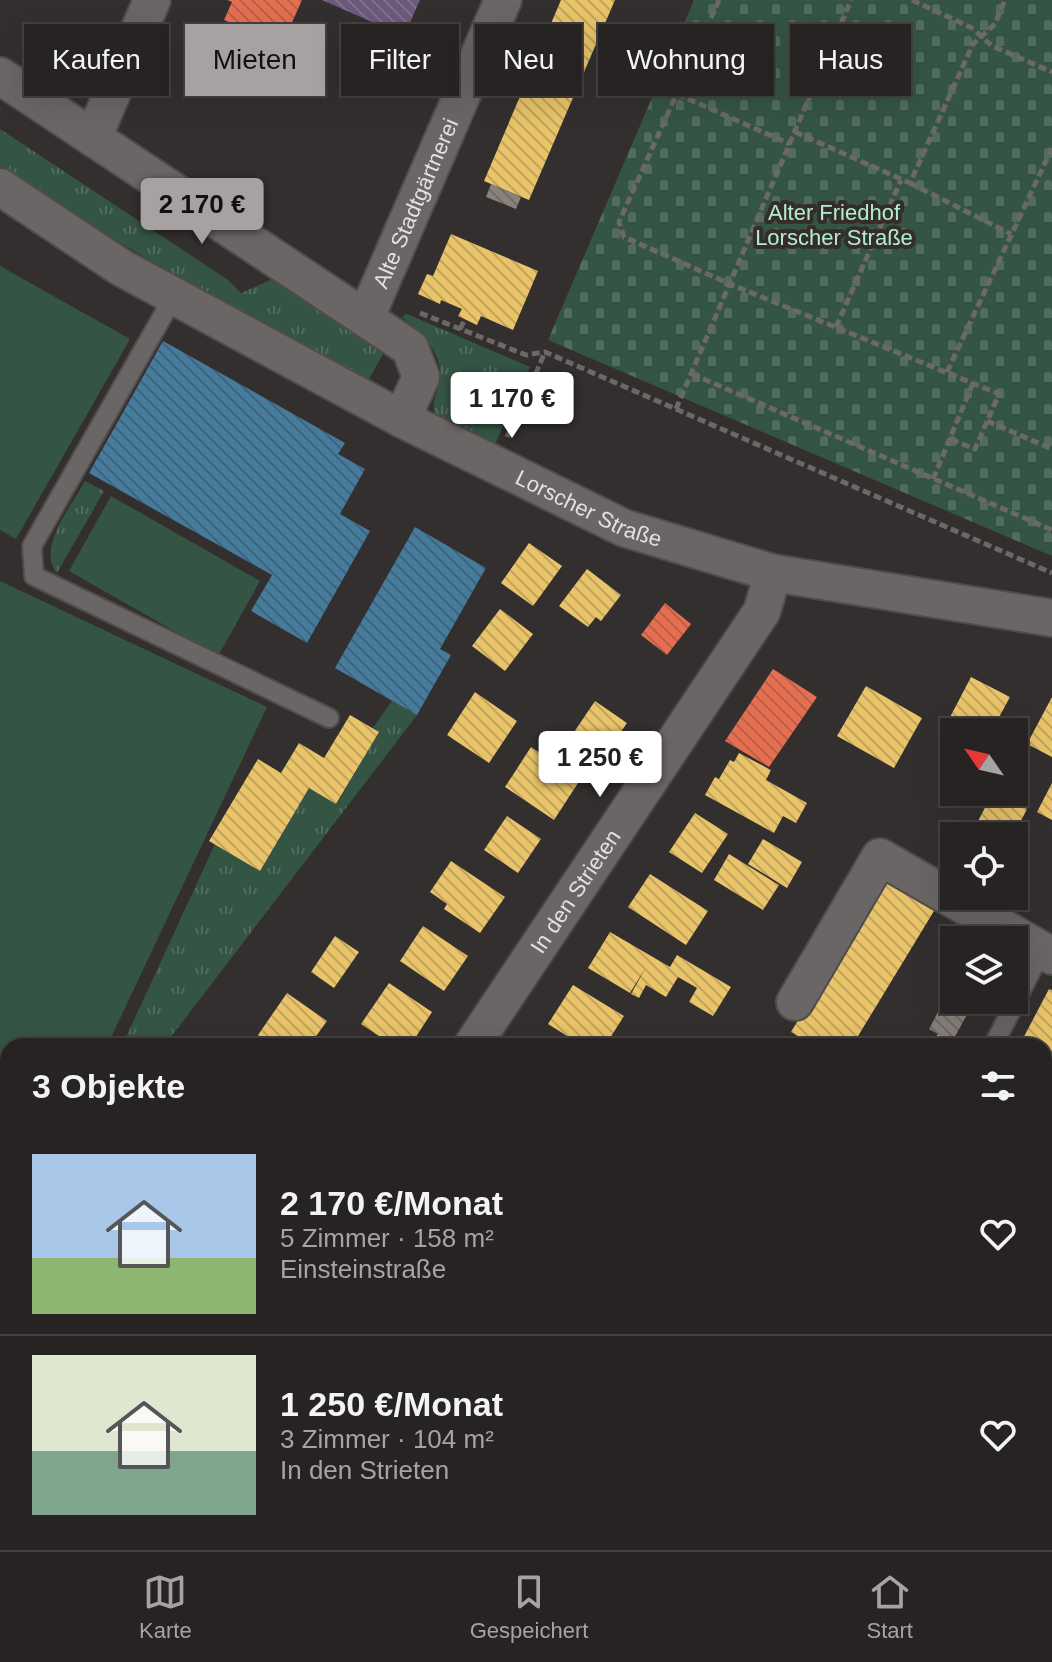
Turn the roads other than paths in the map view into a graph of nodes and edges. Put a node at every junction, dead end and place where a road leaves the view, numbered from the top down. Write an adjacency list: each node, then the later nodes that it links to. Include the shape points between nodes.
1 (152, 0): 4 (street)
2 (503, 0): 7 (street, Alte Stadtgärtnerei)
3 (0, 76): 4 (street)
4 (93, 138): 7 (street)
5 (0, 187): 6 (street, Lorscher Straße)
6 (174, 296): 8 (street, Lorscher Straße); 11 (lane, via 32,546 34,576)
7 (371, 306): 8 (street, via 410,348 421,377)
8 (402, 419): 9 (street, Lorscher Straße, via 624,528)
9 (773, 573): 10 (street, Lorscher Straße); 14 (street, In den Strieten, via 762,611)
10 (1052, 618)
11 (329, 718)
12 (1049, 946): 13 (street, via 880,857); 15 (lane)
13 (795, 1002)
14 (477, 1038)
15 (997, 1038)

